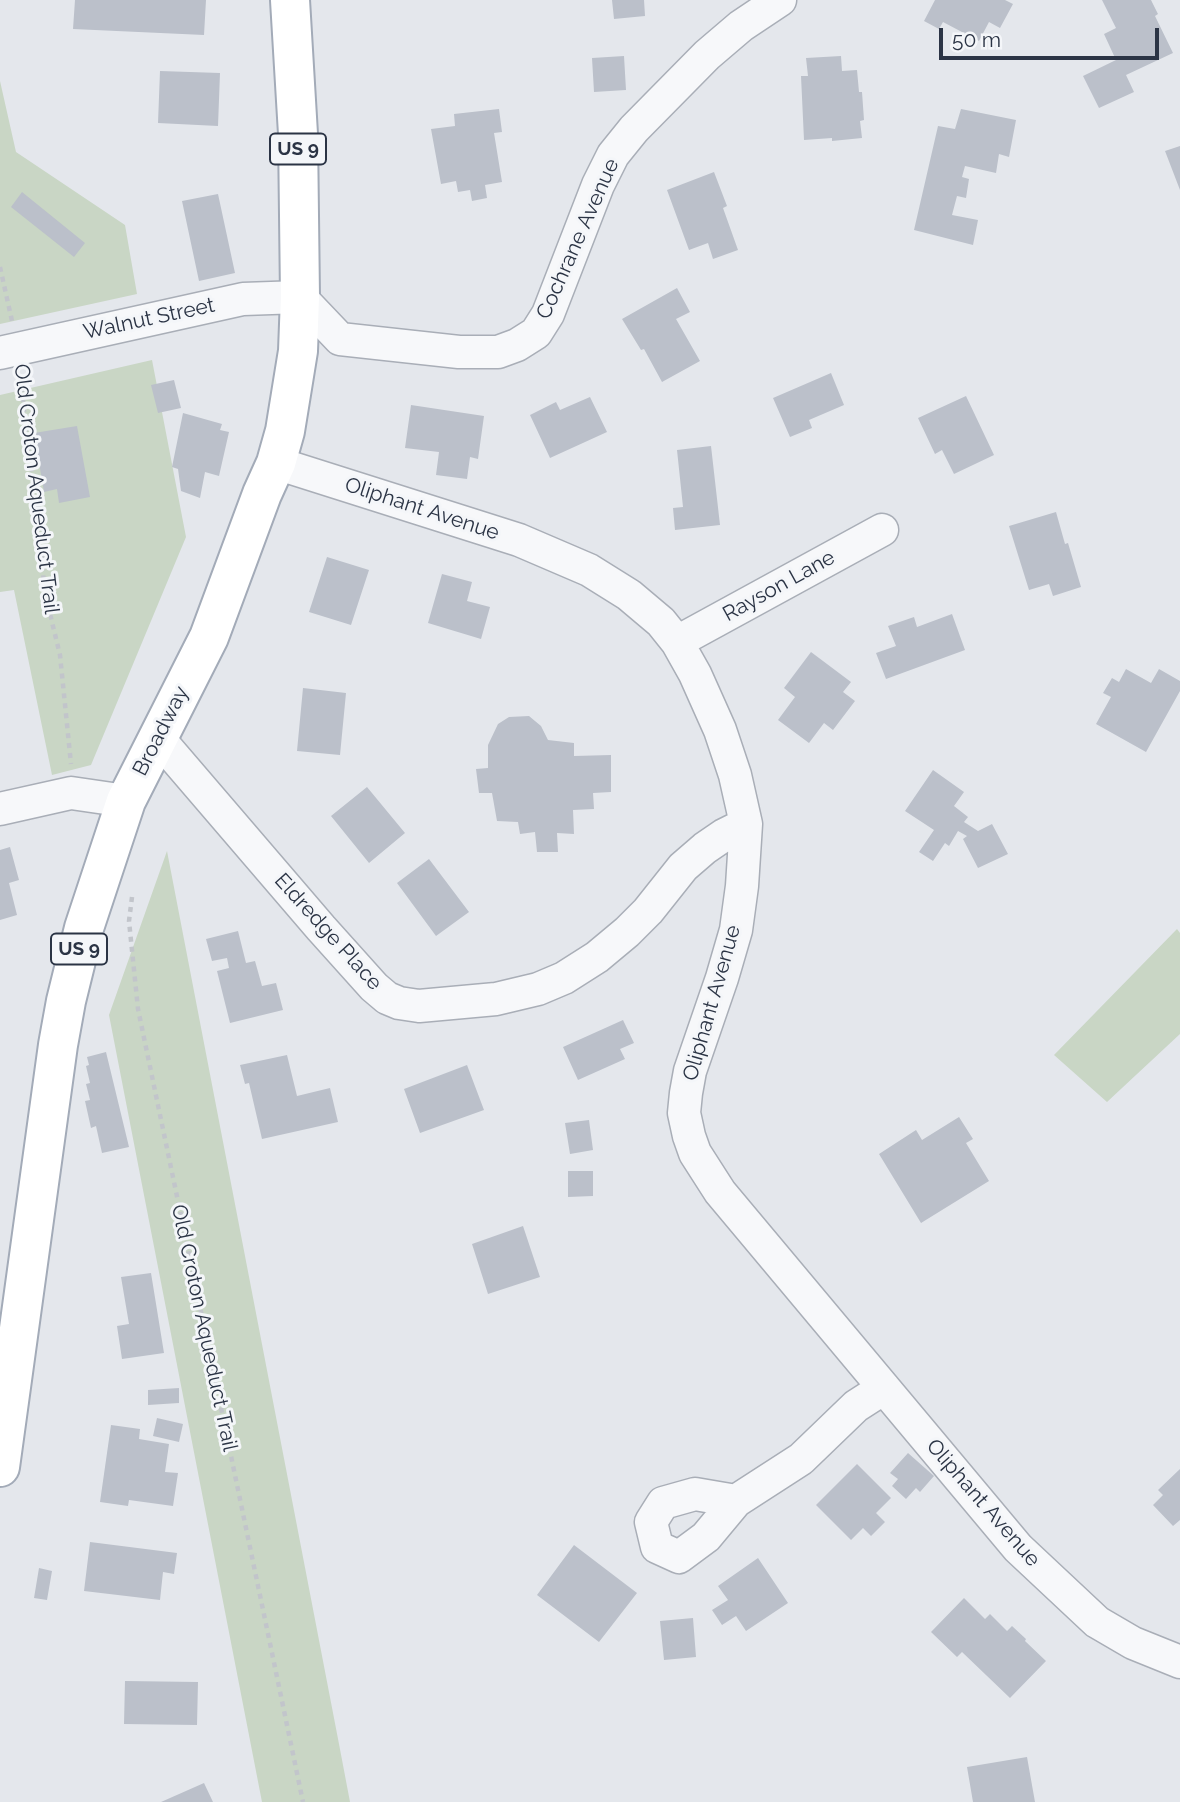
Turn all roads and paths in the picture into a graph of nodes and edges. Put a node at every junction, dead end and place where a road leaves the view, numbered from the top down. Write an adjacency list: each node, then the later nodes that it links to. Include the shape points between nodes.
1 (290, 0): 4 (main road, Broadway / US 9)
2 (780, 0): 4 (street, Cochrane Avenue, via 707,55 613,155 548,314 536,333 517,345 498,352 459,352 340,339)
3 (0, 267): 5 (path, Old Croton Aqueduct Trail)
4 (300, 297): 5 (street, Walnut Street, via 243,299); 6 (main road, Broadway / US 9, via 298,351)
5 (9, 351): 10 (path, Old Croton Aqueduct Trail, via 40,516 44,589 60,655)
6 (276, 463): 8 (street, Oliphant Avenue, via 519,540 589,570 629,595); 9 (main road, Broadway / US 9, via 209,637)
7 (882, 530): 8 (street, Rayson Lane)
8 (677, 642): 13 (street, Oliphant Avenue, via 720,730)
9 (158, 738): 11 (main road, Broadway / US 9); 13 (street, Eldredge Place, via 374,987 387,998 419,1006 496,999 564,978 627,932 683,867 723,835)
10 (79, 794): 11 (street); 12 (street)
11 (126, 801): 16 (main road, Broadway / US 9, via 84,928 62,1023)
12 (0, 809)
13 (746, 824): 15 (street, Oliphant Avenue, via 736,930 690,1070 684,1113 695,1153 720,1192)
14 (134, 887): 19 (path, Old Croton Aqueduct Trail, via 129,921 138,1009)
15 (884, 1388): 17 (street, via 856,1406 801,1459); 18 (street, Oliphant Avenue, via 1018,1548 1097,1622)
16 (0, 1467)
17 (736, 1501)
18 (1180, 1662)
19 (303, 1802)

